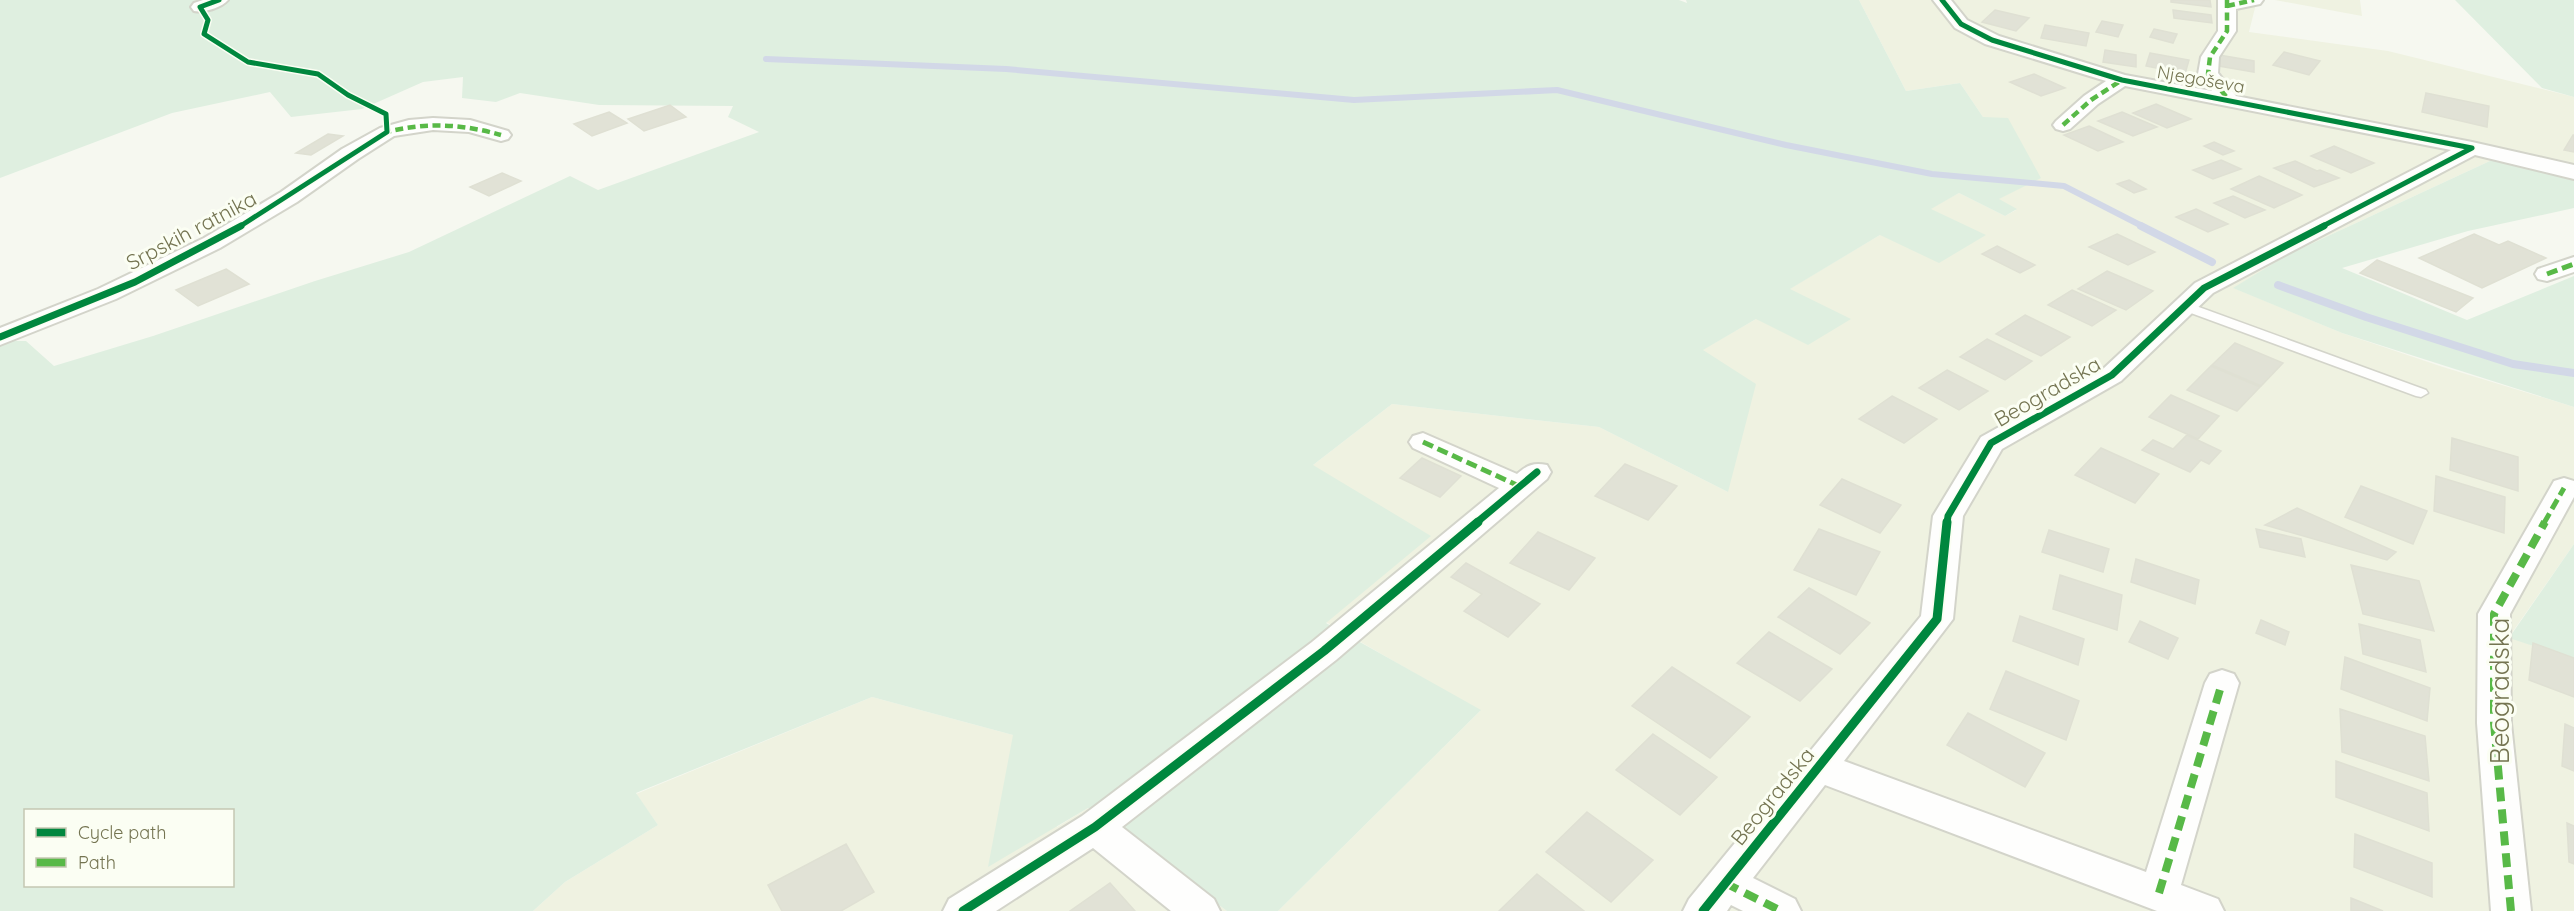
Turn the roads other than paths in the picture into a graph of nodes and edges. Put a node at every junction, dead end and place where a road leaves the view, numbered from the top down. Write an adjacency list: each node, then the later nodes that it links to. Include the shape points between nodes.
1 (219, 0): 5 (street)
2 (1941, 0): 6 (street, Njegoševa, via 1961,24 1992,40)
3 (2254, 0): 4 (street)
4 (2227, 3): 7 (street, via 2227,31 2210,57 2208,74)
5 (200, 8)
6 (2122, 80): 7 (street, Njegoševa); 8 (street)
7 (2228, 99): 10 (street, Njegoševa)
8 (2063, 125)
9 (501, 135): 15 (street, Srpskih ratnika, via 470,126 433,124 387,132 212,243 107,294)
10 (2472, 148): 11 (street, Njegoševa); 14 (street, Beogradska, via 2204,288)
11 (2574, 172)
12 (2574, 264): 13 (street)
13 (2547, 274)
14 (2185, 306): 16 (lane); 20 (street, Beogradska, via 2112,375 1991,443 1948,516 1937,619)
15 (0, 337)
16 (2421, 393)
17 (1423, 442): 21 (street, via 1528,479 1324,651)
18 (2564, 488): 28 (street, Beogradska, via 2494,614 2494,723)
19 (2222, 683): 22 (street)
20 (1818, 767): 22 (street, Beogradska); 23 (street, Beogradska)
21 (1095, 827): 24 (street); 25 (street)
22 (2159, 893): 27 (street, Beogradska)
23 (1714, 897): 26 (street)
24 (963, 911)
25 (1200, 911)
26 (1781, 911)
27 (2204, 911)
28 (2511, 911)

